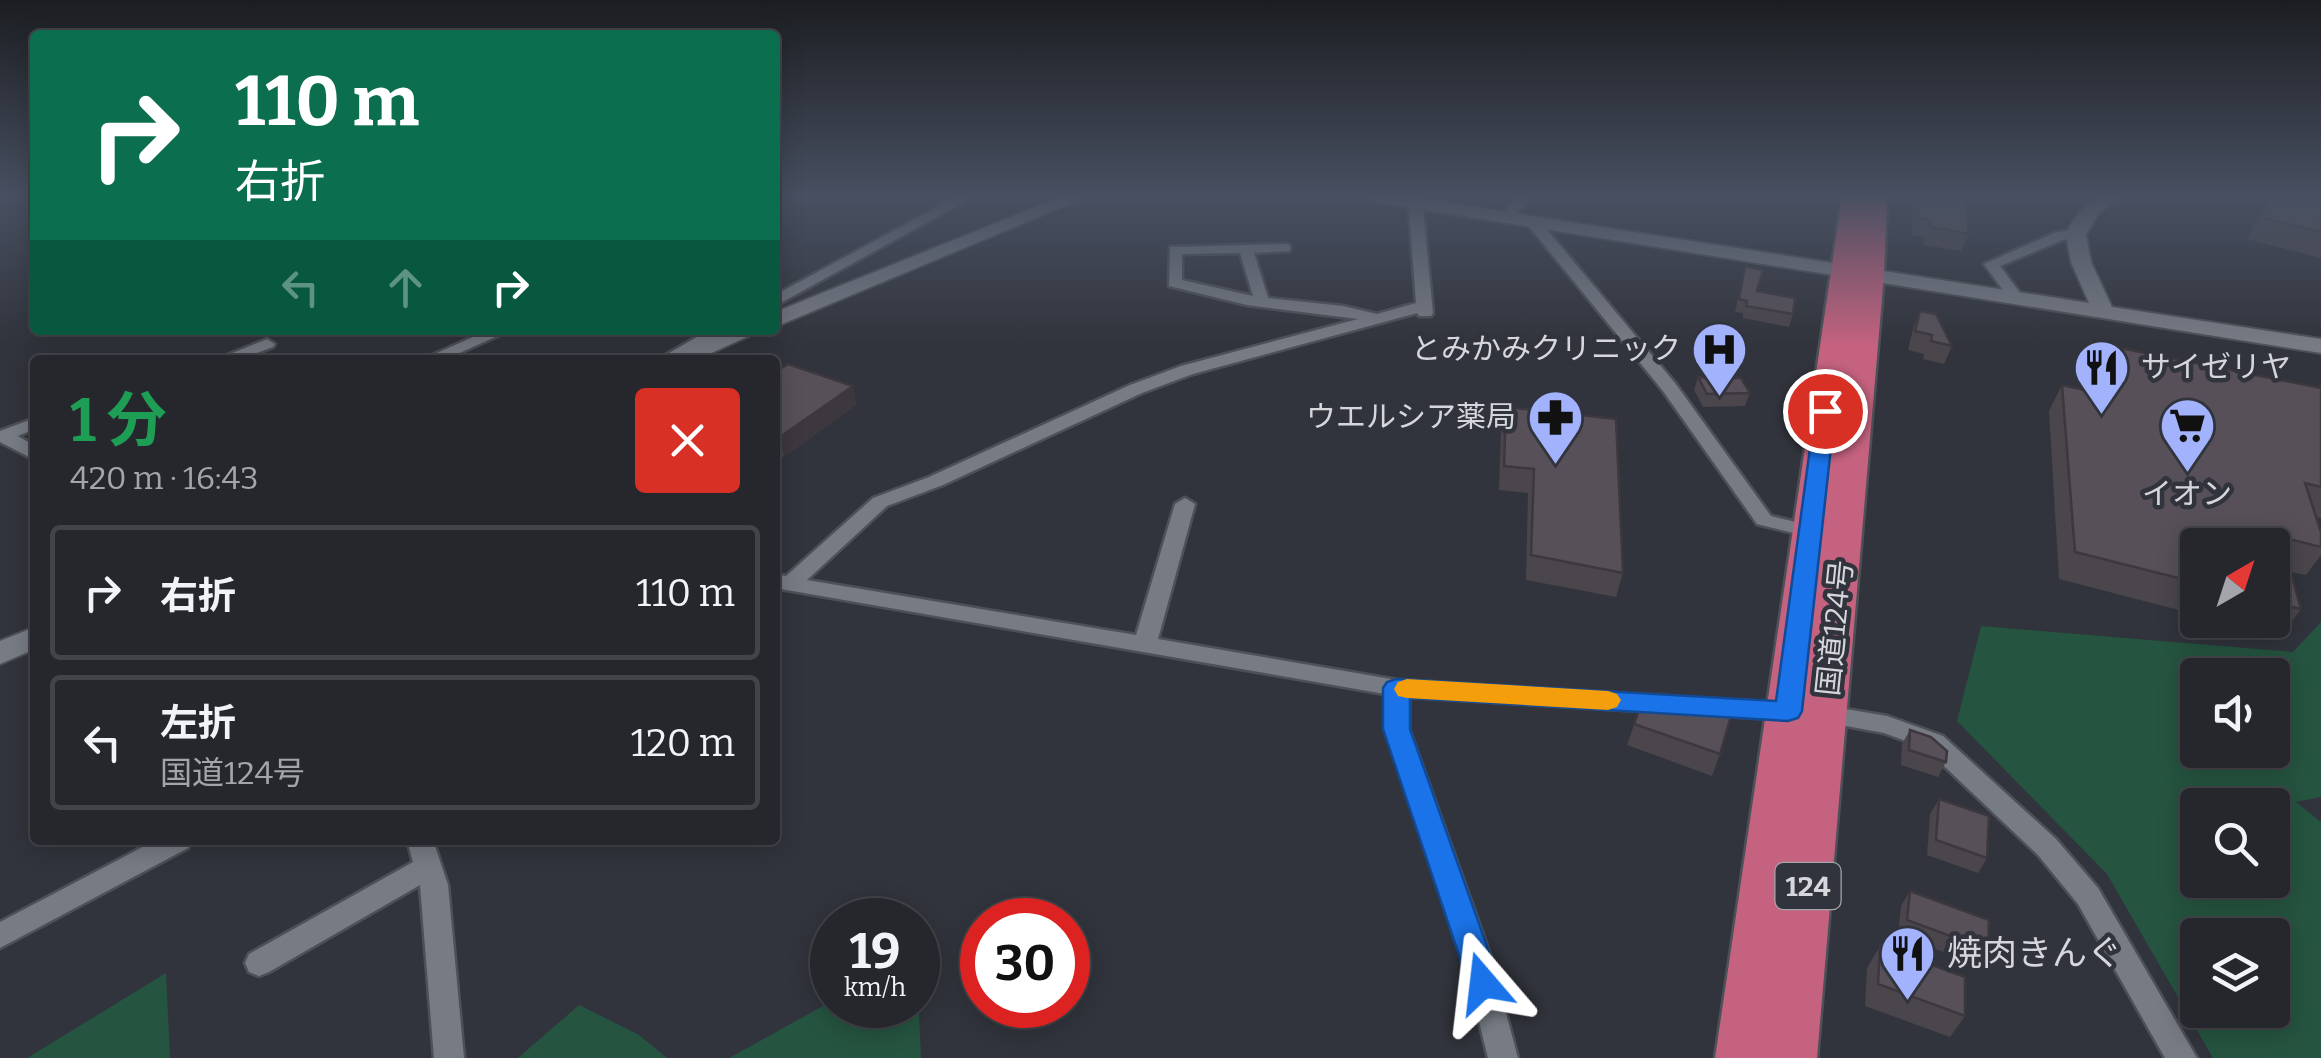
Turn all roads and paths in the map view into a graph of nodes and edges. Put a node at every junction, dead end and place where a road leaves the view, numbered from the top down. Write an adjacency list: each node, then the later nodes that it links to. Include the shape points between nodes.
1 (874, 246): 13 (street)
2 (956, 246): 17 (street)
3 (1419, 246): 18 (street, via 1425,310)
4 (1553, 246): 32 (street, via 1669,386 1764,520)
5 (1688, 246): 12 (street)
6 (1856, 246): 12 (highway, 国道124号 / 124)
7 (1864, 246): 12 (highway, 国道124号 / 124)
8 (2034, 246): 14 (street, via 1991,264)
9 (2075, 246): 16 (street)
10 (1285, 248): 11 (street)
11 (1246, 250): 15 (street); 15 (street, via 1175,250 1174,283)
12 (1857, 273): 14 (street); 32 (highway, 国道124号 / 124)
13 (780, 297)
14 (2015, 297): 16 (street)
15 (1262, 302): 18 (street)
16 (2103, 311): 23 (street)
17 (780, 318)
18 (1376, 319): 33 (street, via 1170,376 880,502)
19 (489, 335): 25 (street)
20 (712, 335): 26 (street)
21 (738, 335): 27 (street)
22 (267, 344): 24 (street)
23 (2321, 346)
24 (240, 355)
25 (441, 355)
26 (675, 355)
27 (688, 355)
28 (30, 425): 29 (street)
29 (2, 436): 30 (street)
30 (30, 451)
31 (1185, 504): 35 (street)
32 (1826, 535): 38 (highway, 国道124号 / 124)
33 (782, 582): 35 (street)
34 (30, 639): 36 (street)
35 (1145, 644): 37 (street)
36 (0, 653)
37 (1396, 688): 38 (street); 44 (street, via 1397,729 1476,956)
38 (1808, 713): 45 (highway, 国道124号 / 124); 46 (highway, 国道124号 / 124); 47 (street, via 1887,725 1934,742 2047,847 2088,896)
39 (169, 845): 41 (street)
40 (424, 854): 42 (street); 43 (street, via 434,885)
41 (0, 936)
42 (258, 963)
43 (449, 1058)
44 (1503, 1058)
45 (1742, 1058)
46 (1790, 1058)
47 (2182, 1058)

